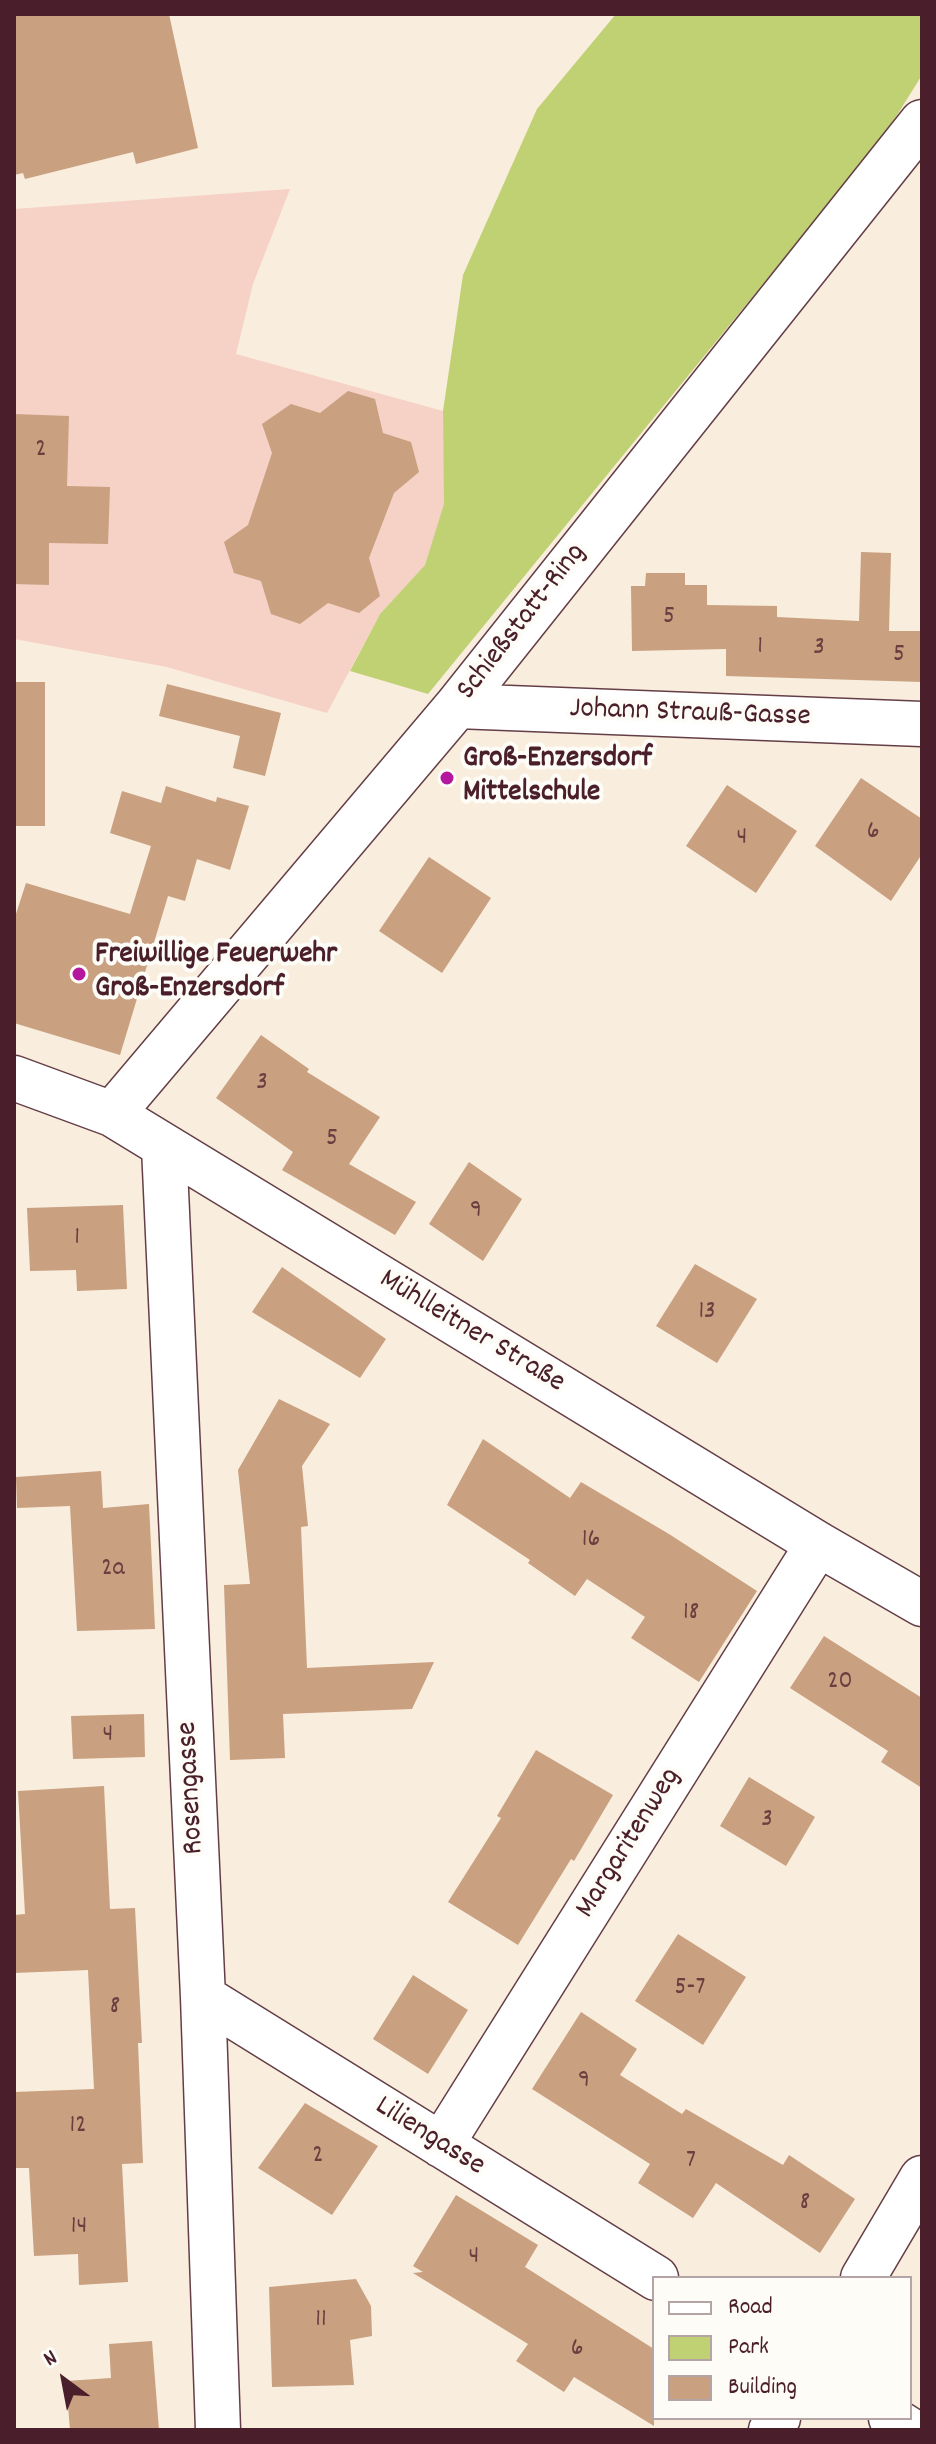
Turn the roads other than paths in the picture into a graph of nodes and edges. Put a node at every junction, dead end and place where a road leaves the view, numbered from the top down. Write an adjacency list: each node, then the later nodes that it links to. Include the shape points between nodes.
1 (922, 122): 2 (street, Schießstatt-Ring)
2 (457, 706): 3 (street, Johann Strauß-Gasse); 5 (street, Schießstatt-Ring)
3 (922, 724)
4 (14, 1078): 5 (street, Mühlleitner Straße)
5 (112, 1114): 6 (street, Mühlleitner Straße)
6 (164, 1147): 7 (street, Mühlleitner Straße); 9 (street, Rosengasse)
7 (818, 1544): 8 (street, Mühlleitner Straße); 10 (street, Margaritenweg)
8 (922, 1604)
9 (203, 1997): 10 (street, Liliengasse); 14 (street, Rosengasse)
10 (441, 2145): 12 (street, Liliengasse)
11 (922, 2178): 13 (street)
12 (653, 2276)
13 (864, 2276)
14 (218, 2430)

